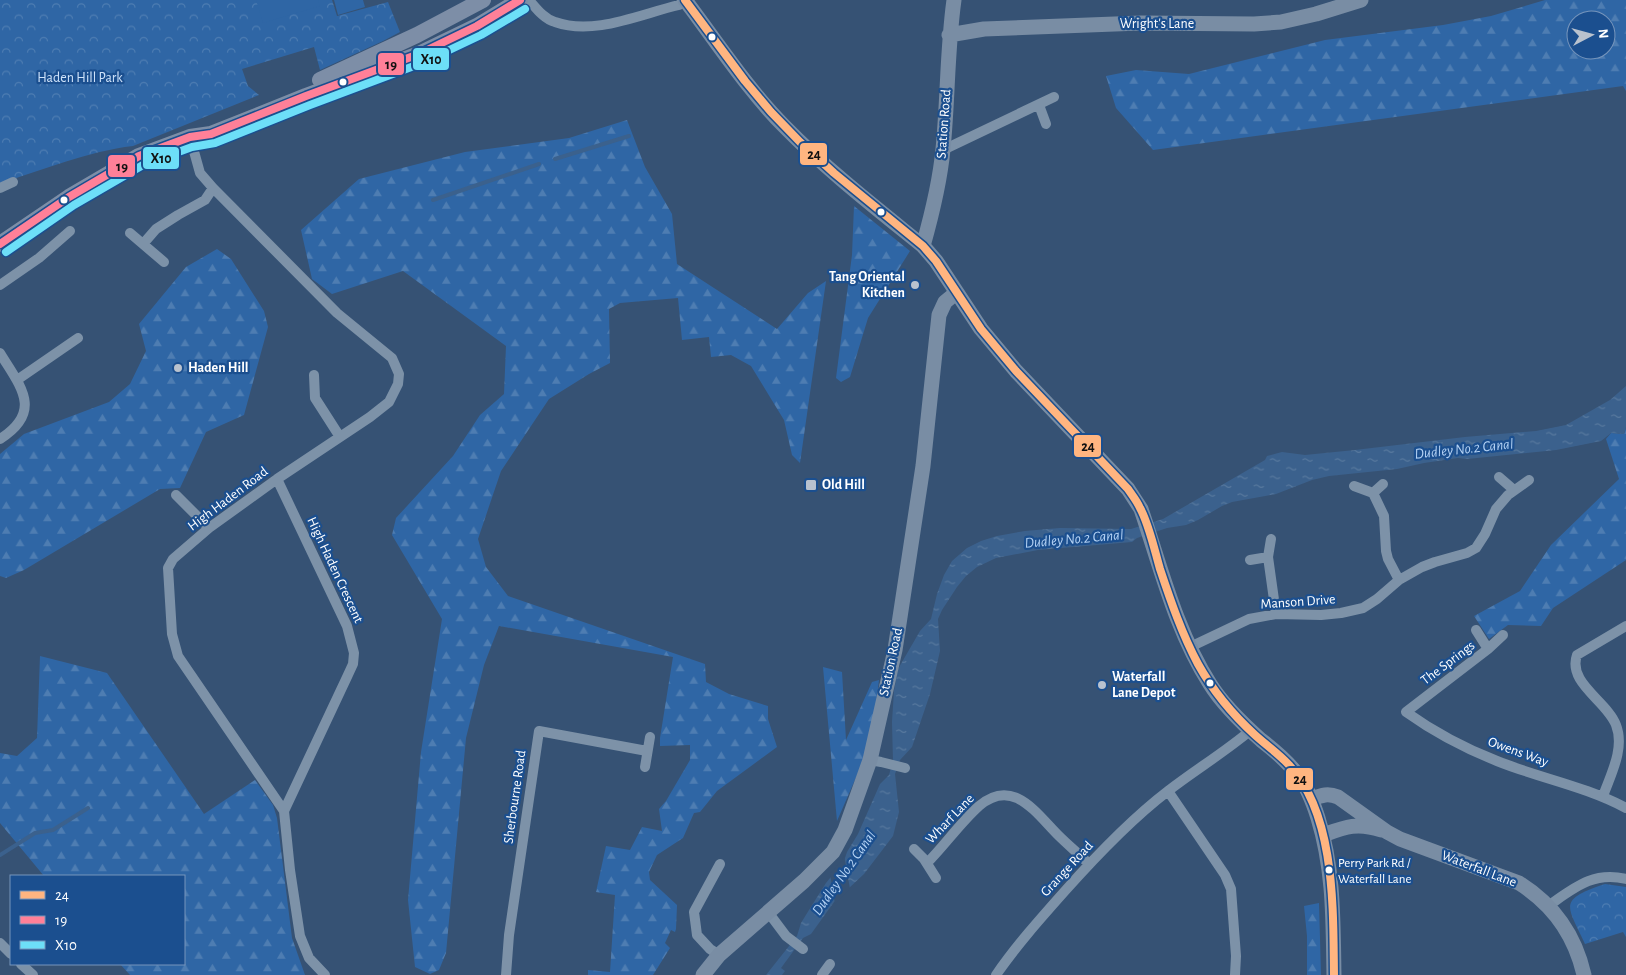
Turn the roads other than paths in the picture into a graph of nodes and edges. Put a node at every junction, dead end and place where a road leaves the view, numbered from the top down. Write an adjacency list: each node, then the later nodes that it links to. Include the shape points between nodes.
1 (483, 0): 11 (main road, via 364,61 206,125)
2 (520, 0): 11 (main road, via 477,26 419,54 211,134)
3 (529, 0): 4 (street, via 541,14 554,22 605,26 679,5)
4 (685, 0): 20 (street, via 783,125 830,170)
5 (954, 0): 7 (street, Station Road)
6 (1362, 0): 7 (street, Wright's Lane, via 1272,23 1141,23 984,30)
7 (949, 35): 12 (street, Station Road)
8 (1054, 97): 9 (street)
9 (1039, 105): 10 (street); 12 (street)
10 (1046, 124)
11 (190, 136): 15 (street, High Haden Road, via 200,173); 18 (main road, via 125,163)
12 (943, 150): 20 (street, Station Road)
13 (13, 182): 14 (street)
14 (0, 188)
15 (212, 188): 19 (street, via 205,200 156,229); 28 (street, High Haden Road, via 337,313 392,358 396,365 398,384 389,402)
16 (70, 230): 22 (street, via 39,258)
17 (130, 232): 19 (street)
18 (0, 244)
19 (144, 244): 21 (street)
20 (923, 246): 23 (street)
21 (164, 262)
22 (0, 285)
23 (956, 293): 47 (street, via 1016,371 1128,489 1141,509 1177,618); 54 (street, Station Road, via 944,302 939,315 923,466)
24 (78, 338): 27 (street)
25 (0, 353): 27 (street)
26 (314, 375): 28 (street, via 315,398)
27 (17, 380): 29 (street, via 26,402 23,414)
28 (340, 437): 31 (street, High Haden Road)
29 (0, 439)
30 (1499, 476): 35 (street)
31 (277, 479): 38 (street, High Haden Road); 61 (street, High Haden Crescent, via 347,626 354,653 348,677)
32 (1529, 480): 35 (street, Manson Drive)
33 (1383, 484): 36 (street)
34 (1354, 486): 36 (street)
35 (1514, 490): 42 (street, Manson Drive, via 1496,509 1486,534 1476,548 1434,562)
36 (1373, 493): 42 (street, via 1384,516 1388,559)
37 (176, 494): 38 (street)
38 (209, 528): 61 (street, High Haden Road, via 173,559 168,568 174,646)
39 (1270, 539): 40 (street)
40 (1268, 557): 41 (street); 43 (street)
41 (1250, 560)
42 (1399, 580): 43 (street, Manson Drive, via 1363,608 1321,615)
43 (1276, 614): 47 (street, Manson Drive, via 1249,619)
44 (1626, 626): 52 (street, via 1577,655 1575,660 1577,676 1606,708)
45 (1476, 630): 48 (street, The Springs)
46 (1503, 635): 48 (street)
47 (1190, 647): 50 (street, via 1211,686)
48 (1488, 650): 49 (street, The Springs)
49 (1406, 712): 58 (street, Owens Way, via 1427,727 1497,761)
50 (1251, 730): 57 (street, Grange Road); 59 (street, via 1297,774)
51 (650, 737): 53 (street)
52 (1622, 742): 58 (street)
53 (647, 751): 55 (street); 80 (street, Sherbourne Road, via 539,731 509,934)
54 (875, 761): 56 (street); 71 (street, Station Road, via 833,852)
55 (645, 767)
56 (905, 768)
57 (1168, 791): 67 (street, Grange Road); 84 (street, via 1225,875 1231,889)
58 (1604, 796): 60 (street, Owens Way)
59 (1312, 799): 62 (street, Waterfall Lane, via 1324,794 1338,797); 63 (street)
60 (1626, 808)
61 (284, 811): 79 (street, High Haden Road, via 300,936 309,958)
62 (1387, 832): 63 (street, Waterfall Lane, via 1368,826 1350,826); 70 (street, Waterfall Lane, via 1519,883)
63 (1323, 835): 85 (street, via 1331,873)
64 (914, 849): 65 (street, Wharf Lane)
65 (927, 863): 67 (street, Wharf Lane, via 980,805 993,798 1007,796 1030,806); 68 (street, Wharf Lane)
66 (720, 864): 75 (street, via 694,912 696,935)
67 (1089, 864): 83 (street, Grange Road)
68 (936, 878)
69 (1626, 878): 70 (street, via 1608,876 1588,880)
70 (1548, 906): 86 (street, Waterfall Lane, via 1564,925)
71 (768, 912): 73 (street, via 786,936); 75 (street, Station Road)
72 (0, 943): 74 (street)
73 (803, 949)
74 (10, 953)
75 (719, 955): 81 (street, Station Road)
76 (830, 964): 82 (street)
77 (22, 965): 78 (street)
78 (33, 975)
79 (325, 975)
80 (506, 975)
81 (703, 975)
82 (822, 975)
83 (996, 975)
84 (1235, 975)
85 (1334, 975)
86 (1584, 975)

